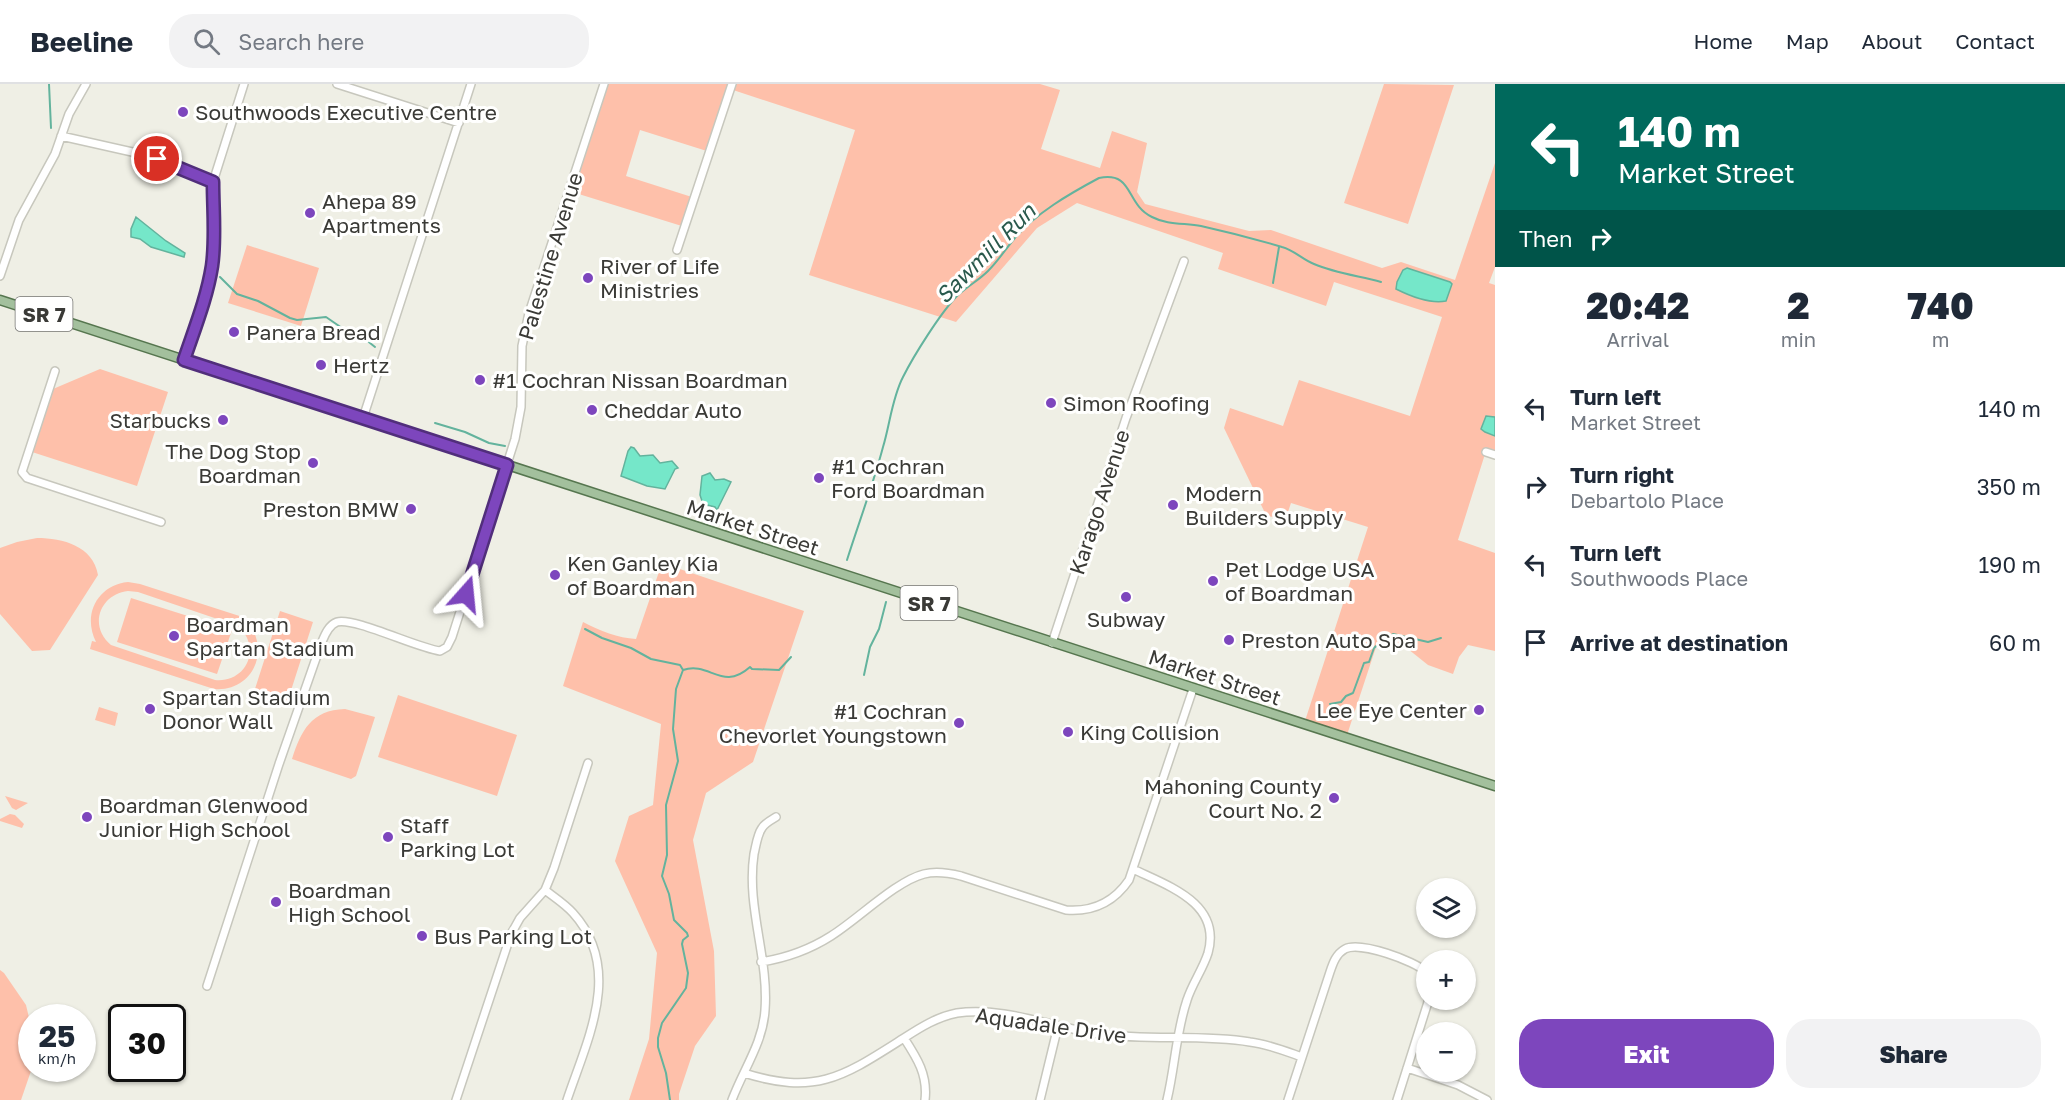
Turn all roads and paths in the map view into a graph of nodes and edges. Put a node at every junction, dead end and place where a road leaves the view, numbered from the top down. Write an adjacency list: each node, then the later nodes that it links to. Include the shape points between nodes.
1 (86, 84): 9 (street)
2 (244, 84): 10 (street)
3 (337, 84): 7 (street)
4 (471, 84): 8 (street)
5 (604, 84): 20 (street, Palestine Avenue, via 525,329 520,359 520,416)
6 (732, 84): 11 (street)
7 (361, 88): 8 (street)
8 (459, 123): 17 (street)
9 (61, 136): 10 (street, via 150,156); 13 (street, via 19,220)
10 (213, 182): 15 (street, via 212,267)
11 (677, 250)
12 (1184, 261): 22 (street, Karago Avenue, via 1126,418)
13 (0, 276)
14 (0, 300): 15 (main road, Market Street / SR 7)
15 (184, 360): 17 (main road, Market Street / SR 7)
16 (55, 371): 21 (street, via 22,472 27,478)
17 (363, 418): 20 (main road, Market Street / SR 7)
18 (1486, 452): 19 (street)
19 (1495, 455)
20 (507, 465): 22 (main road, Market Street / SR 7); 31 (street, Palestine Avenue, via 452,637 443,650 342,622 334,623 327,632 279,764)
21 (161, 522)
22 (1052, 643): 23 (main road, Market Street / SR 7)
23 (1193, 688): 25 (main road, Market Street / SR 7); 27 (street)
24 (588, 763): 28 (street)
25 (1495, 786)
26 (776, 817): 29 (street, via 761,829 753,864)
27 (1133, 869): 29 (street, via 1117,894 1094,908 1076,910 1058,908 961,876 923,875 907,881 816,945 788,957); 35 (street, via 1191,899 1209,927 1208,953 1187,999)
28 (544, 890): 39 (street, via 511,934); 40 (street, via 579,920 599,969 595,1015)
29 (761, 962): 38 (street, via 764,1020)
30 (1416, 965): 36 (street, via 1356,946 1339,953)
31 (207, 986)
32 (1425, 1010): 37 (street)
33 (1058, 1026): 34 (street, Aquadale Drive, via 993,1013 965,1012 933,1020); 35 (street, Aquadale Drive, via 1119,1036); 43 (street)
34 (904, 1038): 38 (street, Aquadale Drive, via 852,1070 825,1080 788,1083); 42 (street, via 923,1072)
35 (1178, 1038): 36 (street, Aquadale Drive, via 1249,1041); 44 (street)
36 (1302, 1057): 45 (street)
37 (1407, 1068): 46 (street); 47 (street, via 1458,1085)
38 (744, 1073): 41 (street)
39 (456, 1100)
40 (567, 1100)
41 (732, 1100)
42 (925, 1100)
43 (1040, 1100)
44 (1167, 1100)
45 (1288, 1100)
46 (1396, 1100)
47 (1487, 1100)

